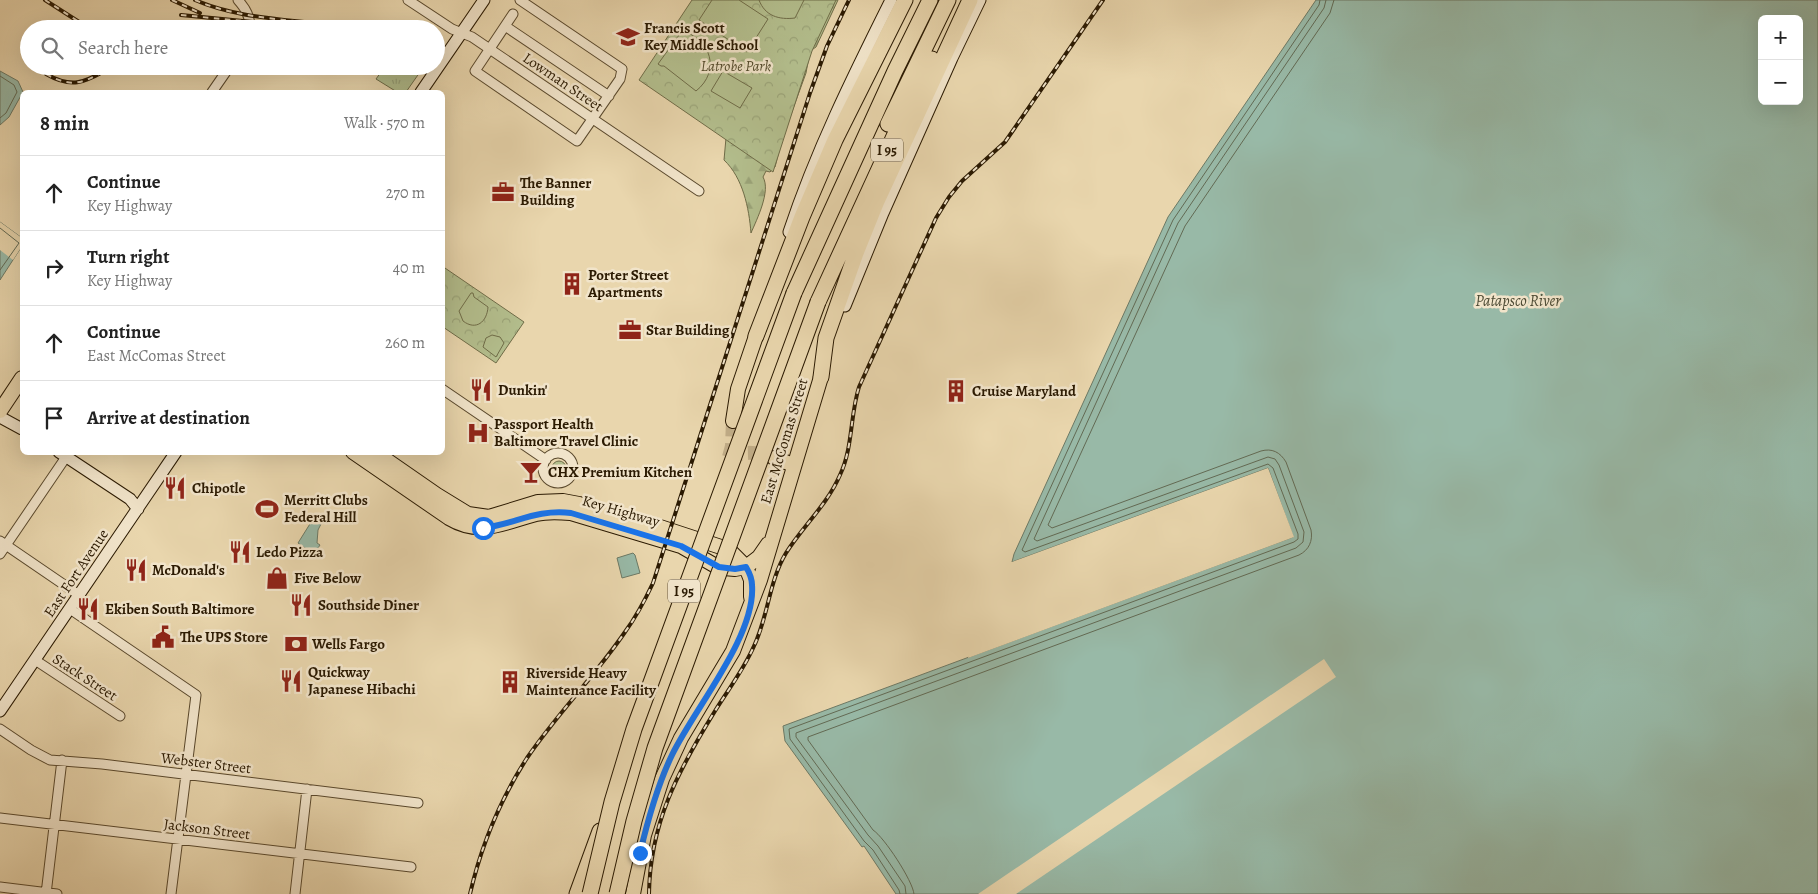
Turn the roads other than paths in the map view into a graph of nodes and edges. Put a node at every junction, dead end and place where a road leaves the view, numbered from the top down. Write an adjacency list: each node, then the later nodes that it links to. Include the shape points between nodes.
1 (238, 0): 14 (street)
2 (408, 0): 15 (street, Lowman Street)
3 (484, 0): 18 (street)
4 (520, 0): 25 (street, via 622,69 620,79)
5 (891, 0): 30 (street, via 820,148 764,304)
6 (905, 0): 30 (highway, via 835,140)
7 (919, 0): 28 (highway, I 95, via 822,211)
8 (930, 0): 28 (highway, I 95)
9 (948, 0): 29 (highway, I 95, via 870,168)
10 (962, 0): 29 (highway, I 95, via 897,130)
11 (970, 0): 31 (highway, via 856,253 826,338)
12 (980, 0): 31 (street, East McComas Street, via 882,213)
13 (513, 14): 17 (street)
14 (249, 20)
15 (438, 20)
16 (445, 24): 18 (street, Lowman Street)
17 (505, 26): 19 (street); 25 (street)
18 (462, 32): 19 (street, Lowman Street); 20 (street)
19 (490, 49): 26 (street, Lowman Street); 26 (street, via 474,71 577,141)
20 (445, 57)
21 (224, 75): 23 (street)
22 (433, 75): 24 (street)
23 (213, 90)
24 (423, 90)
25 (609, 96): 26 (street)
26 (594, 118): 27 (street, Lowman Street)
27 (699, 192)
28 (794, 293): 73 (highway, I 95, bridge, via 634,729)
29 (818, 302): 74 (highway, I 95, bridge, via 655,748)
30 (756, 336): 36 (main road, via 738,389)
31 (821, 377): 44 (main road, East McComas Street)
32 (20, 381): 34 (main road)
33 (445, 390): 43 (street)
34 (0, 411)
35 (0, 417): 37 (street)
36 (733, 421)
37 (20, 428)
38 (62, 455): 45 (street, via 130,500); 47 (street)
39 (174, 455): 45 (street, East Fort Avenue)
40 (358, 455): 49 (main road, Key Highway, via 449,518 465,525 483,528 536,514 571,513 681,546 719,567)
41 (379, 455): 49 (main road, Key Highway, via 468,514 489,517 549,501 579,504 721,547)
42 (774, 458): 44 (main road)
43 (546, 460)
44 (794, 465): 46 (main road, East McComas Street)
45 (138, 509): 50 (street, East Fort Avenue)
46 (773, 537): 49 (main road, via 762,554); 52 (main road, East McComas Street)
47 (3, 543): 48 (street); 50 (street)
48 (0, 554)
49 (746, 567): 52 (main road, via 752,585)
50 (79, 595): 51 (street, East Fort Avenue)
51 (70, 609): 53 (street, East Fort Avenue); 58 (street, via 196,695)
52 (749, 610): 75 (main road, East McComas Street, via 726,664 685,731 662,779 644,835)
53 (35, 660): 54 (street, East Fort Avenue); 55 (street, Stack Street)
54 (0, 711)
55 (120, 716)
56 (0, 729): 57 (street, Webster Street, via 50,760)
57 (62, 760): 58 (street, Webster Street); 62 (street)
58 (186, 774): 59 (street, Webster Street); 64 (street)
59 (307, 789): 60 (street, Webster Street); 65 (street)
60 (418, 803)
61 (0, 818): 62 (street, Jackson Street)
62 (54, 825): 64 (street, Jackson Street); 68 (street)
63 (601, 827): 72 (highway)
64 (178, 840): 65 (street, Jackson Street); 70 (street)
65 (300, 854): 66 (street, Jackson Street); 71 (street)
66 (411, 867)
67 (0, 887): 68 (street)
68 (46, 893): 69 (street)
69 (57, 894)
70 (171, 894)
71 (295, 894)
72 (577, 894)
73 (590, 894)
74 (617, 894)
75 (633, 894)

